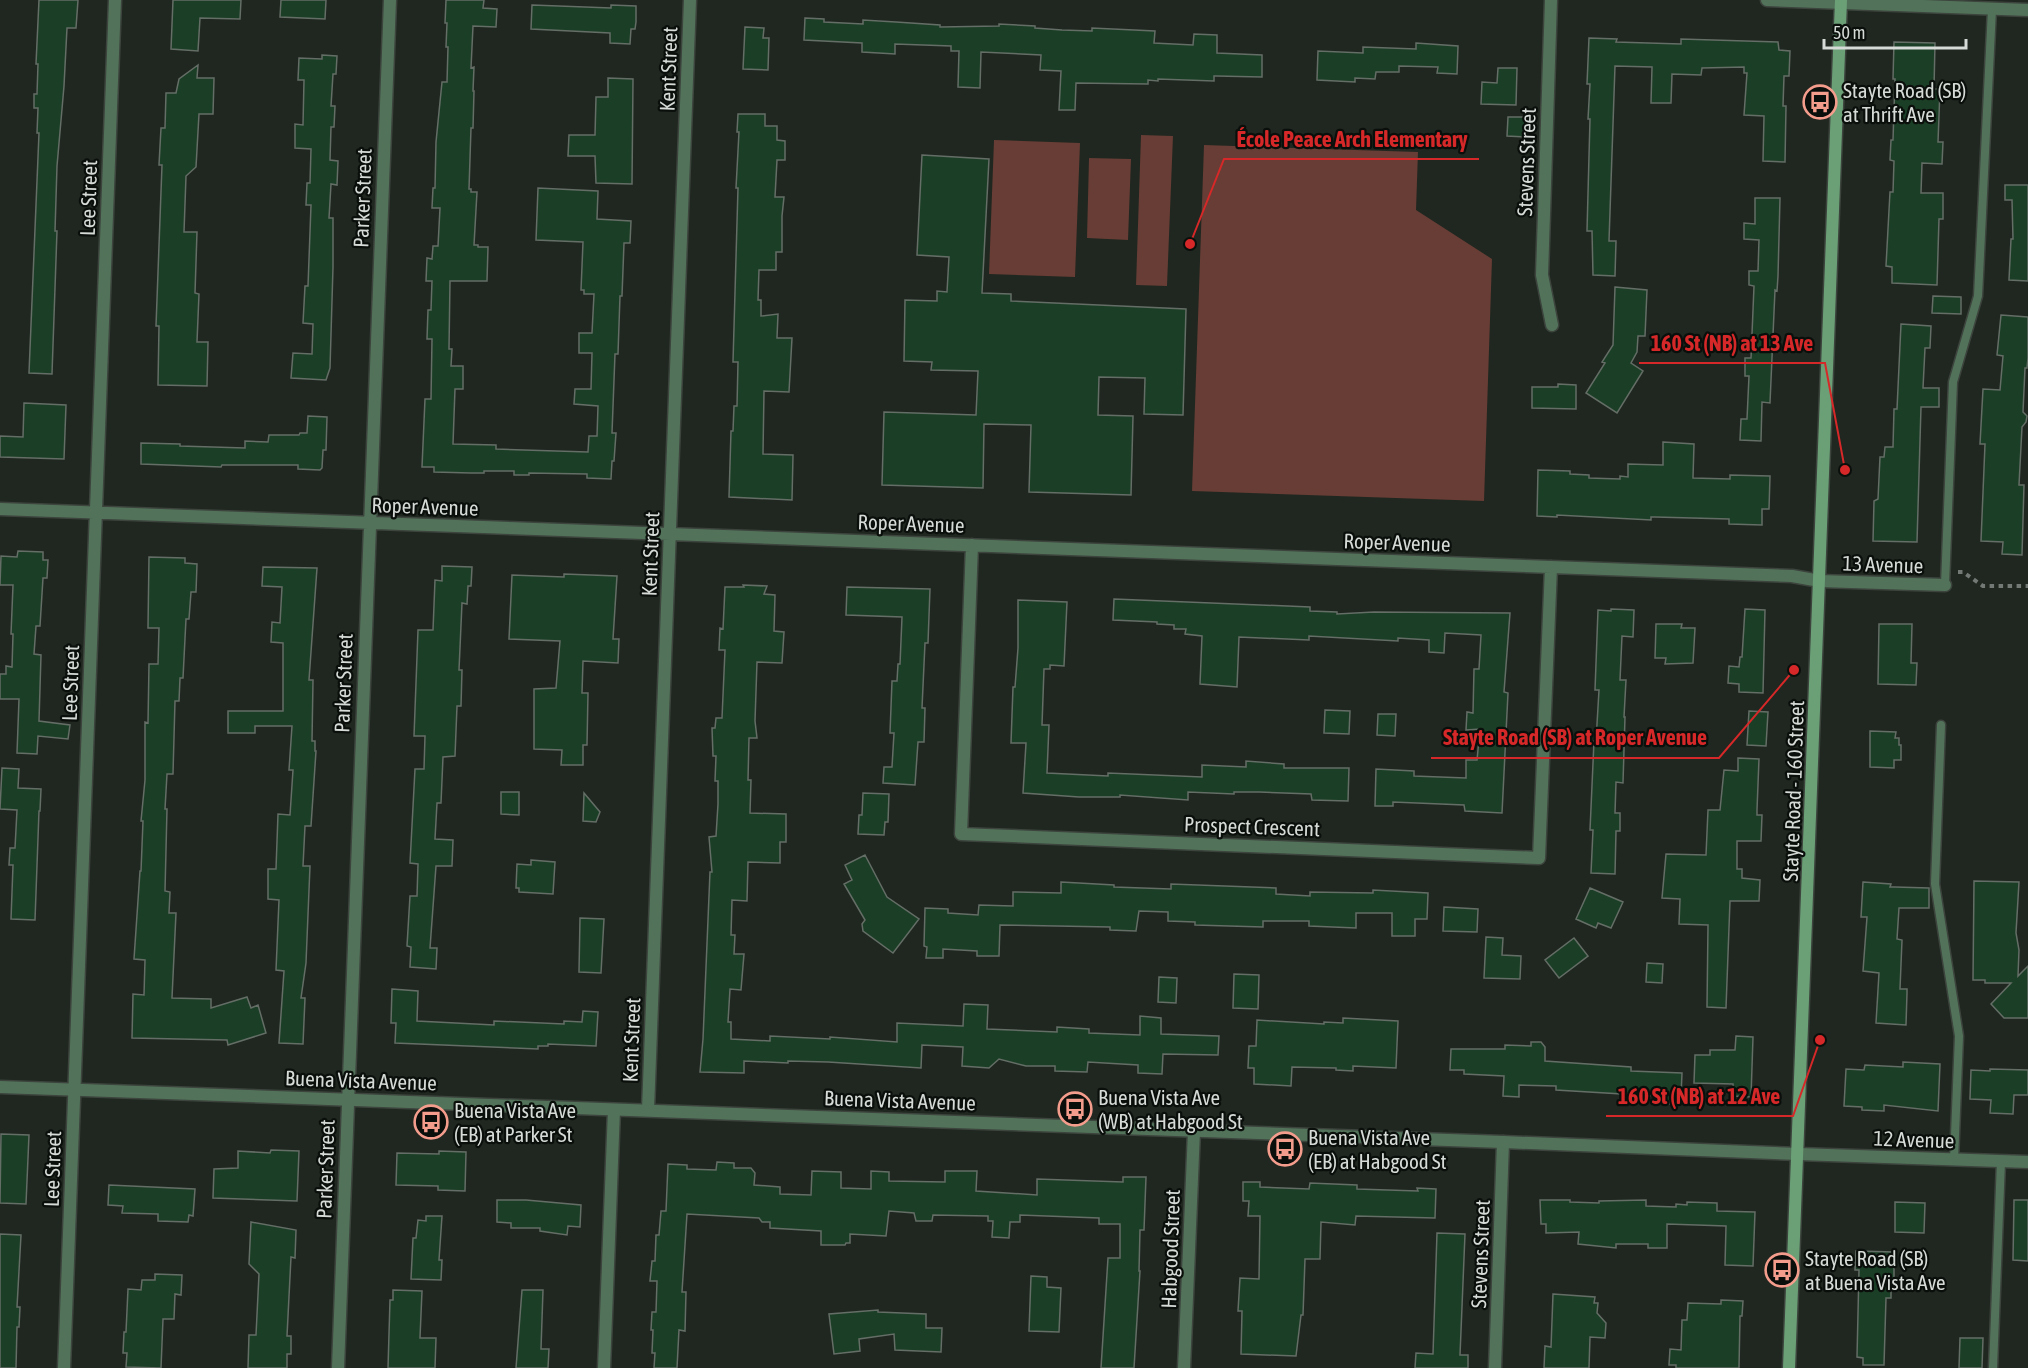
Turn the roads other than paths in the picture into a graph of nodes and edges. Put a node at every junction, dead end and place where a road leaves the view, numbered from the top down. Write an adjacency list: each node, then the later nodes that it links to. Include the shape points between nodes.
1 (115, 0): 11 (street, Lee Street)
2 (390, 0): 12 (street, Parker Street)
3 (690, 0): 13 (street, Kent Street)
4 (1551, 0): 9 (street, Stevens Street, via 1542,275)
5 (1767, 0): 6 (street)
6 (1841, 2): 7 (street); 16 (main road, Stayte Road - 160 Street)
7 (1992, 9): 8 (street); 17 (lane, via 1978,296 1953,382)
8 (2028, 10)
9 (1552, 325)
10 (0, 509): 11 (street, Roper Avenue)
11 (95, 513): 12 (street, Roper Avenue); 20 (street, Lee Street)
12 (369, 523): 13 (street, Roper Avenue); 21 (street, Parker Street)
13 (670, 535): 14 (street, Roper Avenue); 23 (street, Kent Street)
14 (972, 544): 15 (street, Roper Avenue); 15 (street, Prospect Crescent, via 961,834 1539,858)
15 (1551, 567): 16 (street, Roper Avenue, via 1792,576)
16 (1820, 581): 17 (street, 13 Avenue); 26 (main road, Stayte Road - 160 Street)
17 (1945, 585)
18 (1941, 726): 27 (lane, via 1935,884 1959,1036)
19 (0, 1087): 20 (street, Buena Vista Avenue)
20 (75, 1089): 21 (street, Buena Vista Avenue); 30 (street, Lee Street)
21 (347, 1099): 22 (street, Buena Vista Avenue); 31 (street, Parker Street)
22 (614, 1110): 23 (street, Buena Vista Avenue); 32 (street, Kent Street)
23 (648, 1110): 24 (street, Buena Vista Avenue)
24 (1194, 1131): 25 (street, Buena Vista Avenue); 33 (street, Habgood Street)
25 (1503, 1142): 26 (street, Buena Vista Avenue); 34 (street, Stevens Street)
26 (1799, 1155): 27 (street, 12 Avenue); 35 (main road, Stayte Road - 160 Street)
27 (1954, 1160): 28 (street, 12 Avenue)
28 (2001, 1161): 29 (street, 12 Avenue); 36 (lane)
29 (2028, 1162)
30 (64, 1368)
31 (338, 1368)
32 (604, 1368)
33 (1184, 1368)
34 (1495, 1368)
35 (1790, 1368)
36 (1994, 1368)

